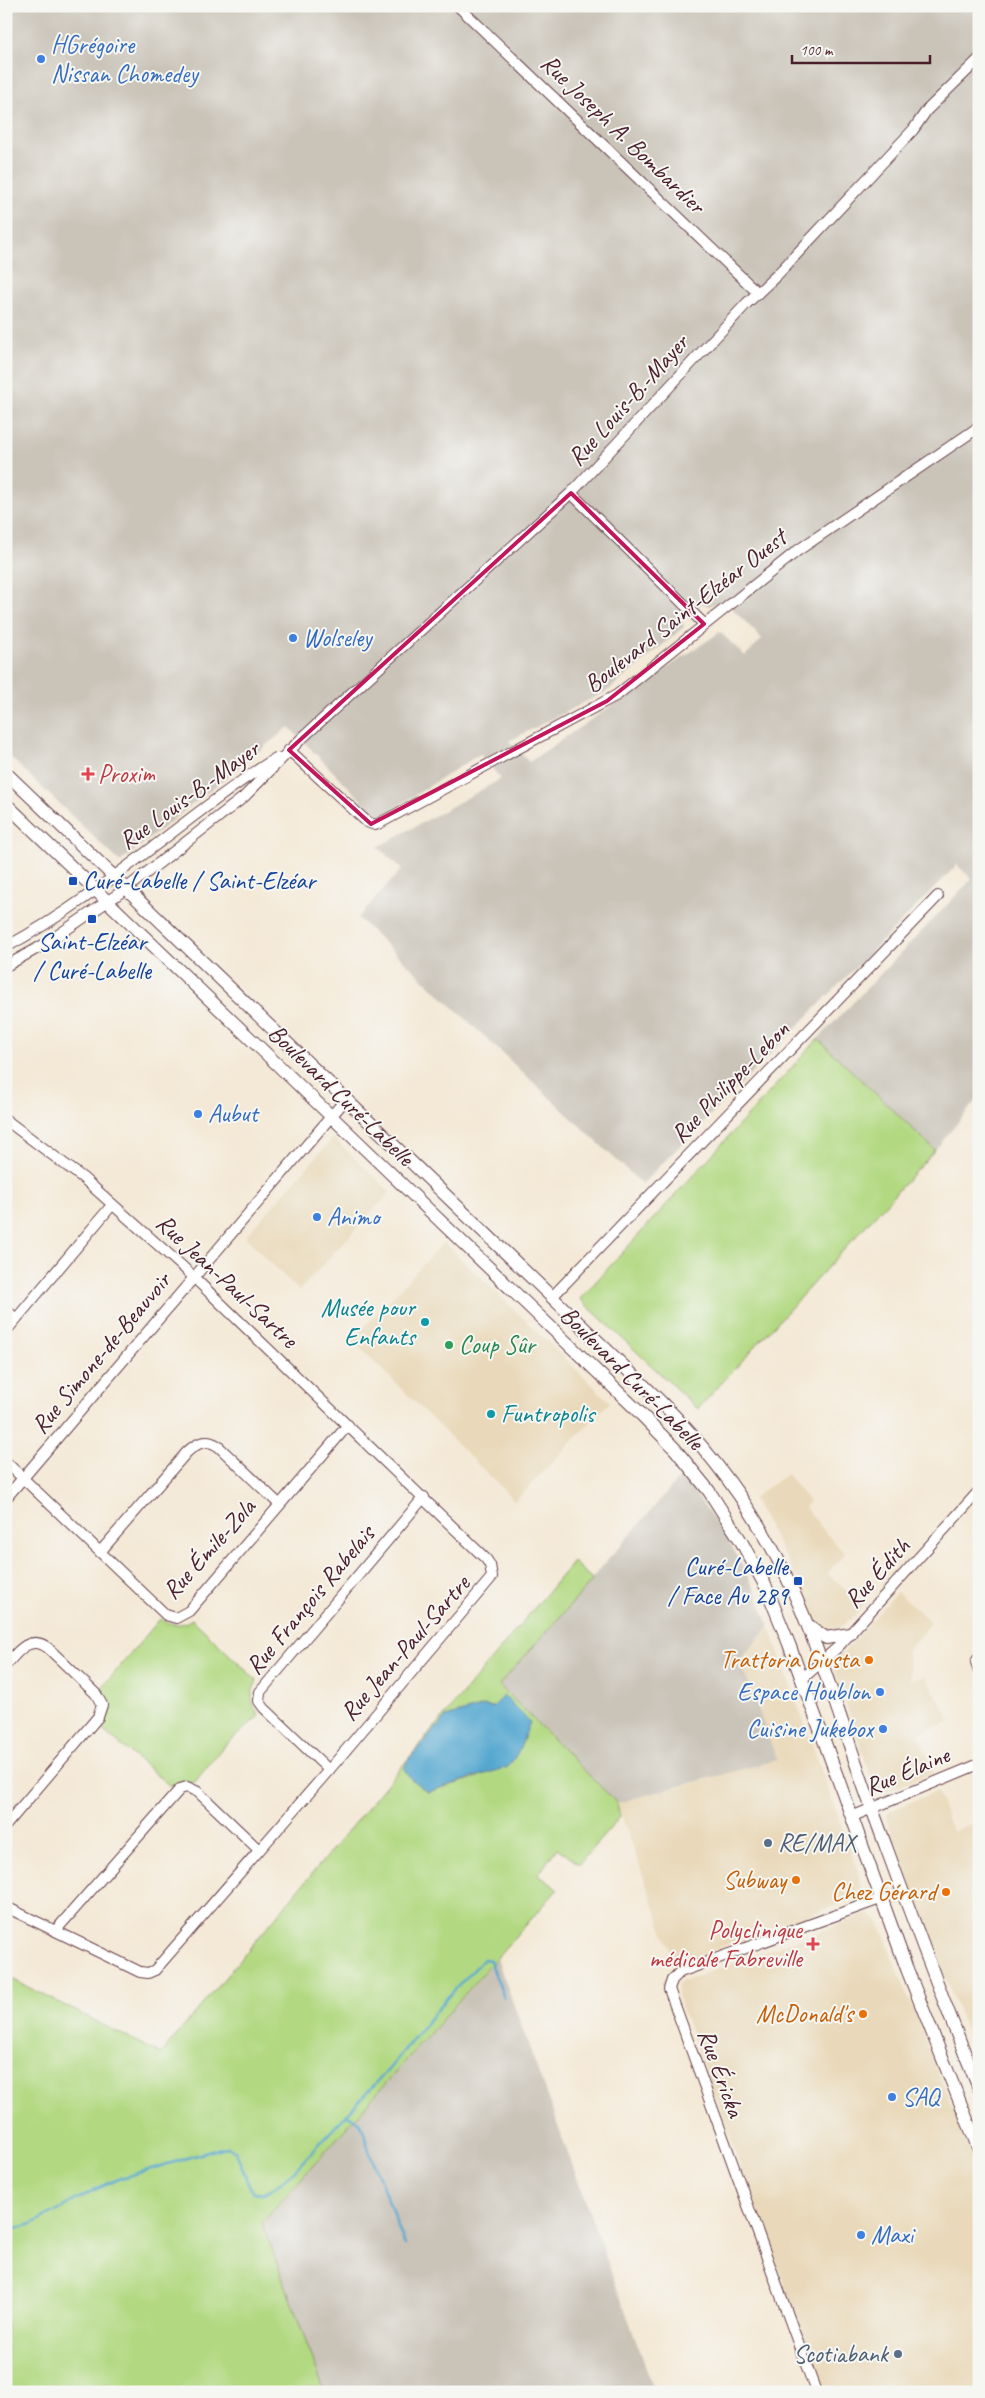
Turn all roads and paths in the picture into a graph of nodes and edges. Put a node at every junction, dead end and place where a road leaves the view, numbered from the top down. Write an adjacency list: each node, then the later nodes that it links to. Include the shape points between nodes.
1 (458, 6): 3 (street, Rue Joseph A. Bombardier)
2 (979, 59): 3 (street, Rue Louis-B.-Mayer, via 927,110 913,130)
3 (758, 293): 5 (street, Rue Louis-B.-Mayer)
4 (979, 427): 6 (street, Boulevard Saint-Elzéar Ouest, via 797,551)
5 (571, 494): 6 (street); 7 (street, Rue Louis-B.-Mayer)
6 (704, 624): 7 (street, Boulevard Saint-Elzéar Ouest, via 607,701 374,825)
7 (289, 750): 10 (street, Rue Louis-B.-Mayer, via 232,786); 11 (street, Rue Louis-B.-Mayer, via 244,797)
8 (6, 773): 10 (main road, Boulevard Curé-Labelle)
9 (6, 804): 12 (main road, Boulevard Curé-Labelle)
10 (114, 876): 11 (main road, Boulevard Curé-Labelle); 12 (street)
11 (127, 888): 14 (street); 17 (main road, Boulevard Curé-Labelle)
12 (95, 890): 14 (main road, Boulevard Curé-Labelle); 15 (street)
13 (938, 896): 22 (street, Rue Philippe-Lebon)
14 (107, 902): 16 (street); 18 (main road, Boulevard Curé-Labelle)
15 (6, 947)
16 (6, 966)
17 (346, 1099): 18 (street, Rue Simone-de-Beauvoir); 22 (main road, Boulevard Curé-Labelle)
18 (331, 1116): 21 (street, Rue Simone-de-Beauvoir); 40 (main road, Boulevard Curé-Labelle, via 637,1410 686,1462 726,1516 754,1563)
19 (6, 1120): 20 (street, Rue Jean-Paul-Sartre, via 83,1178)
20 (112, 1205): 21 (street, Rue Jean-Paul-Sartre); 24 (street)
21 (194, 1277): 26 (street, Rue Jean-Paul-Sartre); 28 (street, Rue Simone-de-Beauvoir)
22 (552, 1297): 34 (main road, Boulevard Curé-Labelle, via 671,1413 716,1464 773,1551)
23 (6, 1310): 24 (street)
24 (16, 1320): 25 (street)
25 (6, 1331)
26 (348, 1425): 30 (street, Rue Jean-Paul-Sartre); 32 (street, Rue Émile-Zola)
27 (6, 1462): 28 (street, Rue Émile-Zola)
28 (23, 1478): 31 (street, Rue Simone-de-Beauvoir); 33 (street, Rue Émile-Zola)
29 (979, 1491): 35 (street, Rue Édith)
30 (424, 1497): 42 (street, Rue Jean-Paul-Sartre, via 486,1559 492,1577); 42 (street, Rue François Rabelais, via 259,1694 259,1701 266,1711)
31 (6, 1498)
32 (279, 1504): 33 (street, via 218,1446 203,1442 187,1452); 33 (street, Rue Émile-Zola, via 189,1611 176,1618 166,1614)
33 (100, 1552)
34 (806, 1624): 35 (main road, via 826,1638); 37 (main road, Boulevard Curé-Labelle)
35 (850, 1634): 37 (street, Rue Édith)
36 (979, 1657): 39 (street, via 976,1662)
37 (820, 1663): 40 (street, Rue Édith); 43 (main road, Boulevard Curé-Labelle)
38 (6, 1665): 45 (street, via 23,1647 40,1644 96,1694 102,1705 98,1717)
39 (979, 1672)
40 (802, 1679): 44 (main road, Boulevard Curé-Labelle)
41 (979, 1764): 43 (street, Rue Élaine)
42 (329, 1770): 46 (street, Rue Jean-Paul-Sartre)
43 (872, 1808): 44 (street, Rue Élaine); 50 (main road, Boulevard Curé-Labelle, via 922,1947)
44 (850, 1817): 47 (main road, Boulevard Curé-Labelle)
45 (6, 1825)
46 (259, 1850): 49 (street, Rue Jean-Paul-Sartre, via 164,1962 151,1972 137,1971); 49 (street, via 198,1792 188,1787 180,1789)
47 (880, 1899): 51 (main road, Boulevard Curé-Labelle); 52 (street, Rue Éricka, via 680,1972 669,1989)
48 (6, 1907): 49 (street, Rue Jean-Paul-Sartre)
49 (56, 1930)
50 (979, 2088)
51 (979, 2150)
52 (816, 2392)

